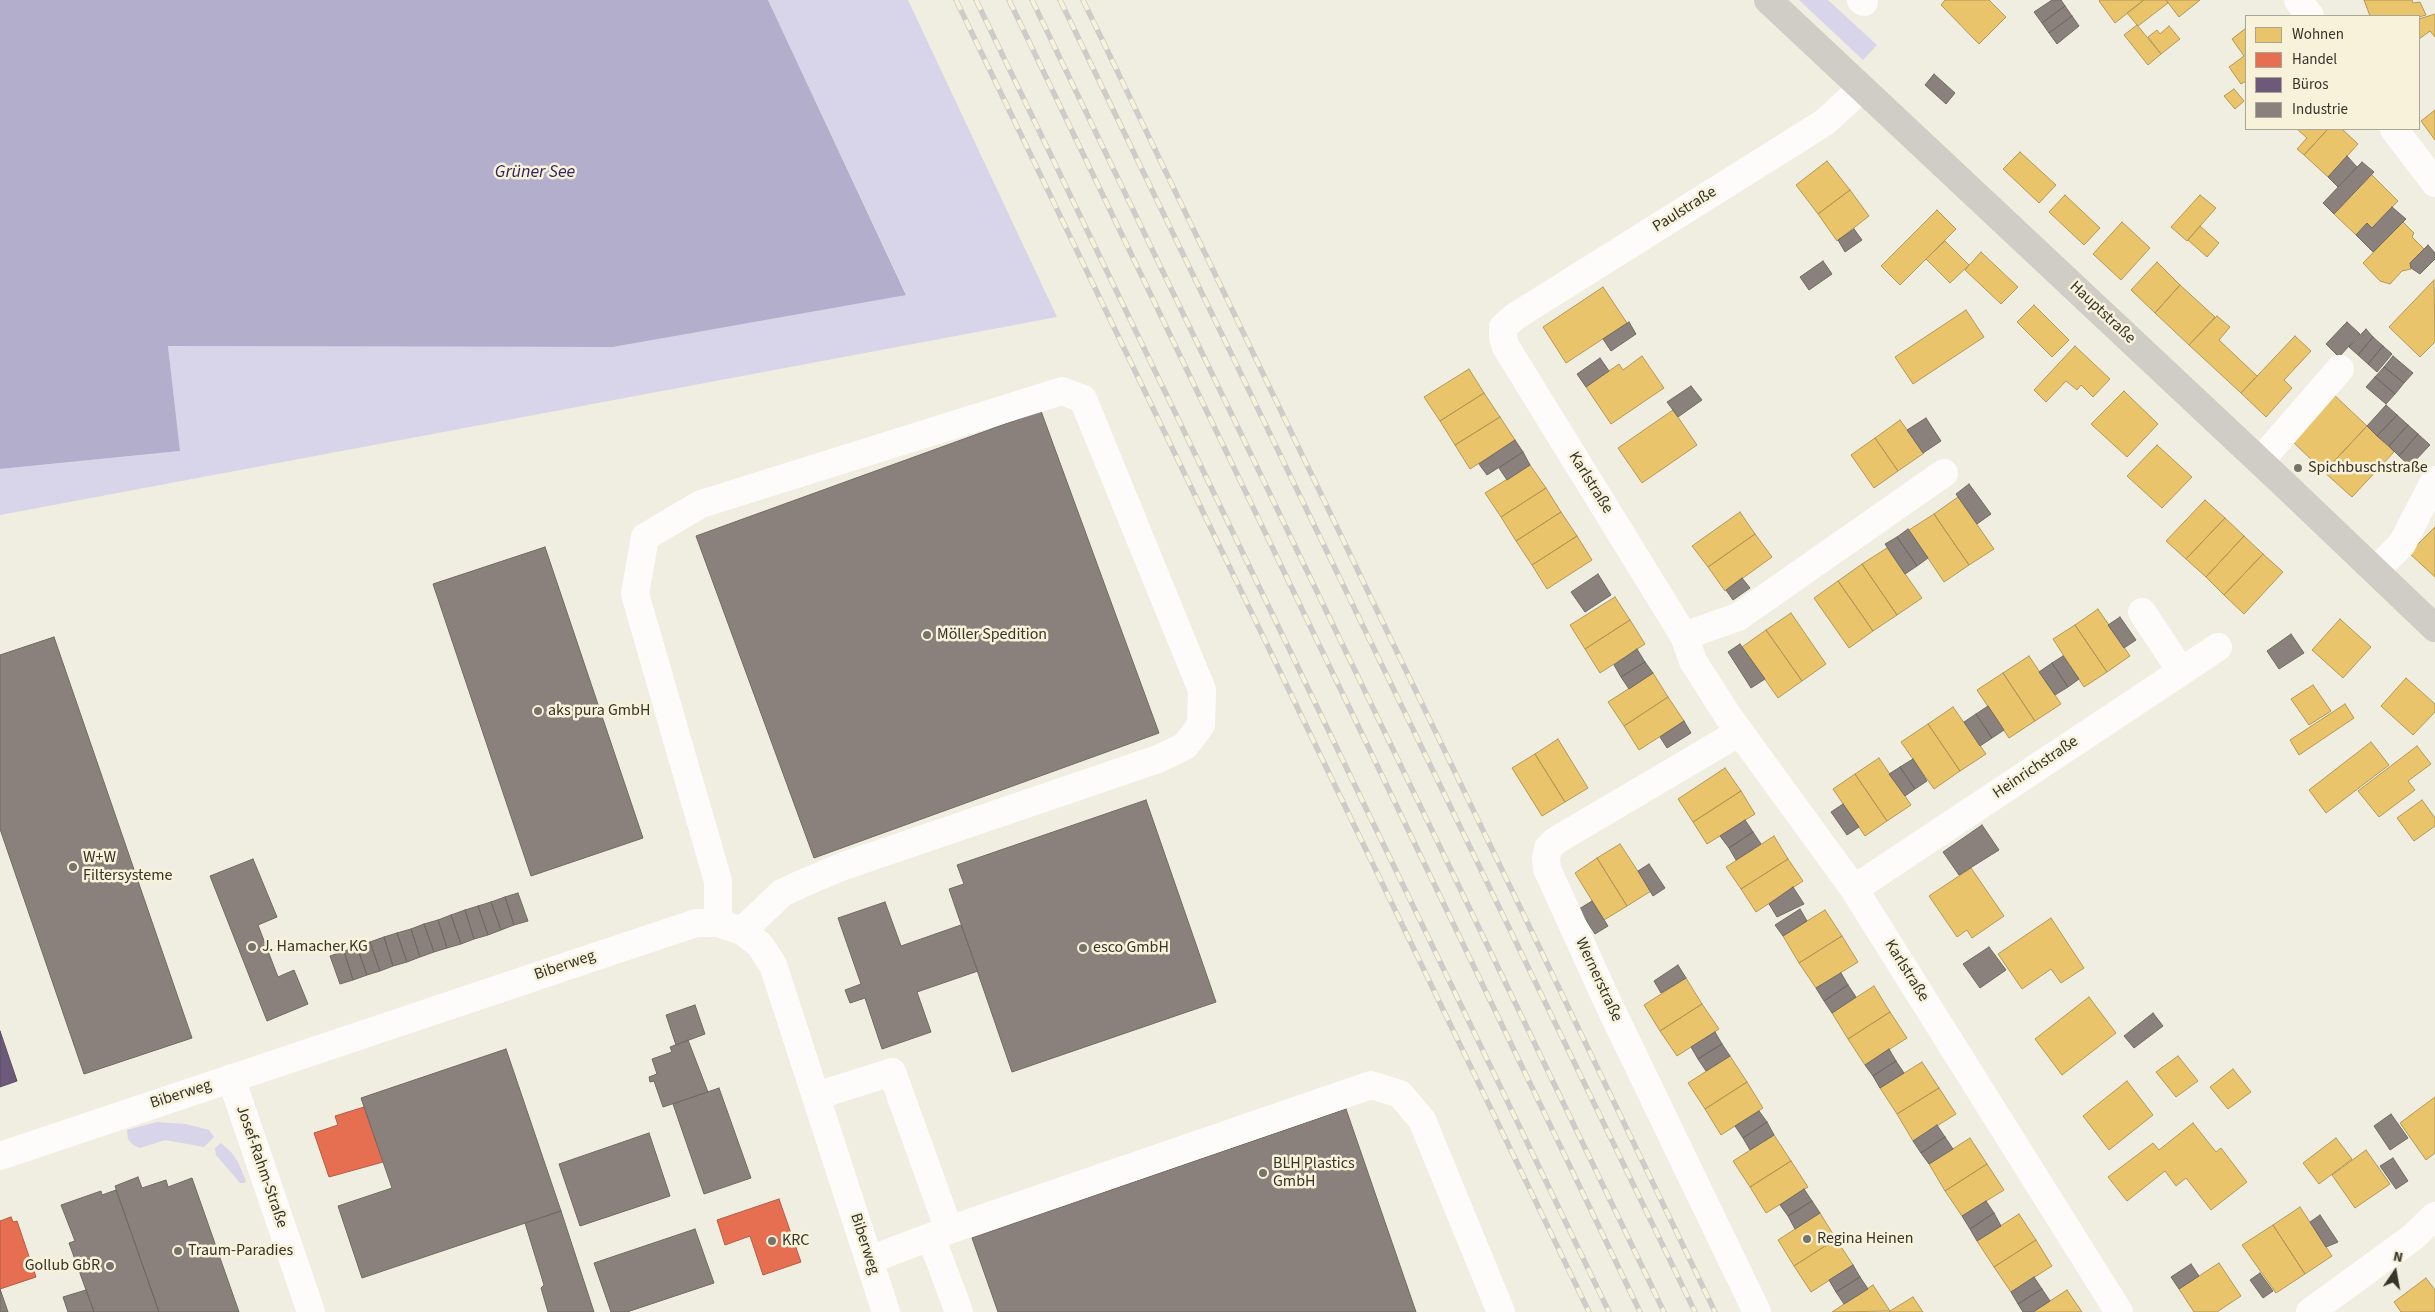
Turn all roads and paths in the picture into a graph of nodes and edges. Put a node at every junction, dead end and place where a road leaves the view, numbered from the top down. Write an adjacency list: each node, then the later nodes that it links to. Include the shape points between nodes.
1 (1768, 0): 4 (main road, Hauptstraße)
2 (2298, 0): 3 (street)
3 (2309, 15)
4 (1862, 88): 7 (street, Paulstraße, via 1825,122); 9 (main road, Hauptstraße)
5 (2395, 130): 6 (street)
6 (2435, 183)
7 (1503, 327): 15 (street, Karlstraße, via 1506,347)
8 (2340, 369): 9 (street)
9 (2260, 461): 12 (main road, Hauptstraße)
10 (1944, 473): 15 (street, via 1738,617)
11 (2435, 480): 12 (street, via 2402,544)
12 (2375, 571): 14 (main road, Hauptstraße)
13 (2142, 612): 17 (street)
14 (2435, 628)
15 (1684, 636): 18 (street, Karlstraße, via 1693,661)
16 (2218, 647): 17 (street, Heinrichstraße)
17 (2181, 671): 19 (street, Heinrichstraße)
18 (1740, 732): 19 (street, Karlstraße); 31 (street, Wernerstraße, via 1555,841 1548,848 1546,858 1547,869 1608,1003)
19 (1854, 889): 32 (street, Karlstraße)
20 (730, 927): 20 (street, via 782,893 841,867 1158,759 1185,746 1201,725 1202,690 1083,399 1062,391 701,504 645,537 636,594); 21 (street, Biberweg, via 696,923); 22 (street, Biberweg, via 760,945 773,965)
21 (232, 1078): 23 (street, Biberweg); 27 (street, Josef-Rahm-Straße)
22 (816, 1096): 25 (street, via 892,1072); 26 (street, Biberweg)
23 (0, 1156)
24 (2435, 1216): 33 (street, via 2413,1237)
25 (940, 1234): 26 (street); 29 (street); 30 (street, via 1370,1085 1400,1094 1422,1120)
26 (869, 1260): 28 (street, Biberweg)
27 (311, 1312)
28 (886, 1312)
29 (959, 1312)
30 (1501, 1312)
31 (1757, 1312)
32 (2119, 1312)
33 (2310, 1312)

